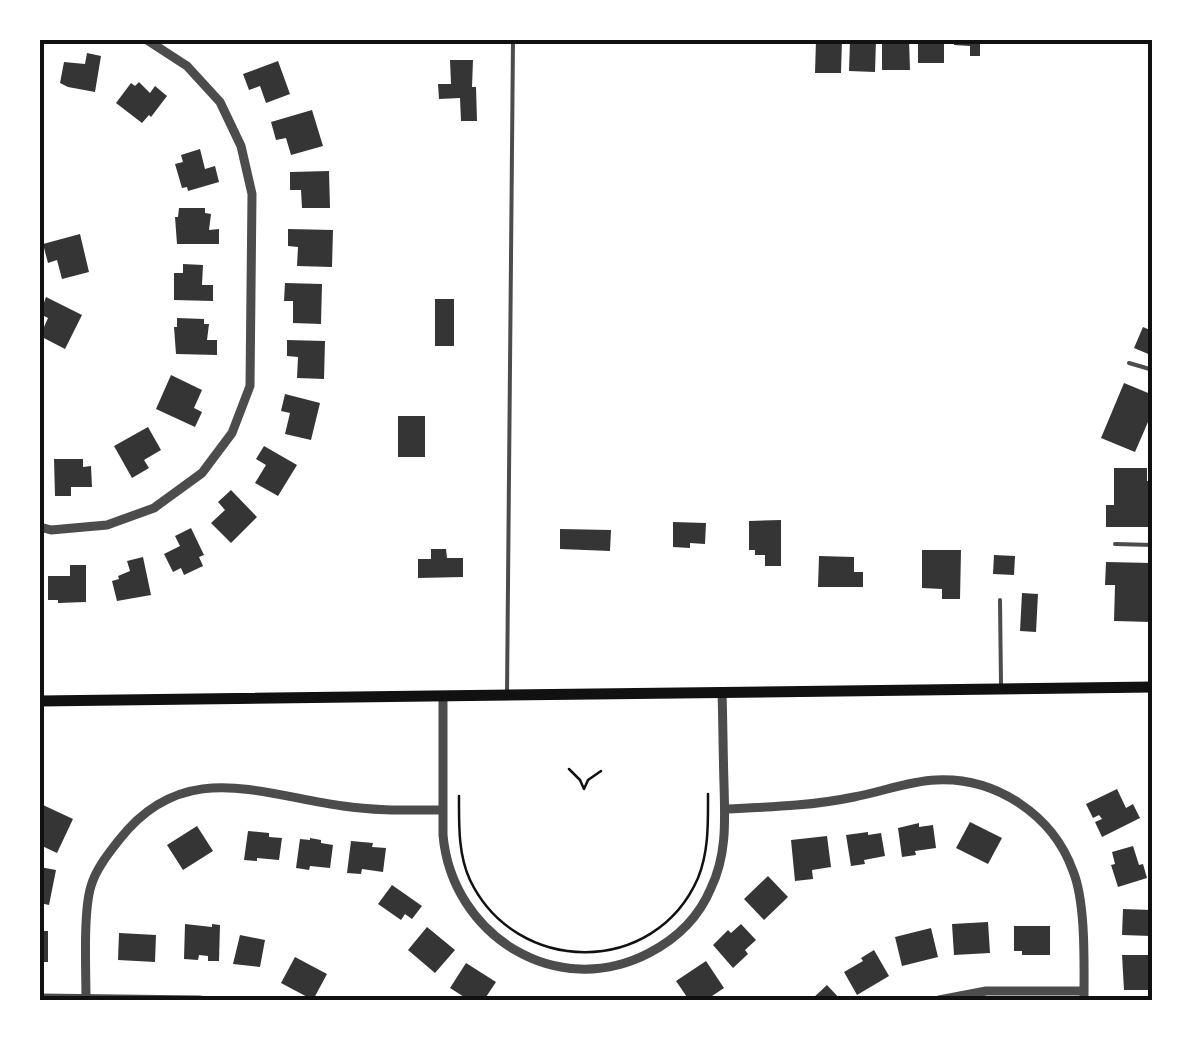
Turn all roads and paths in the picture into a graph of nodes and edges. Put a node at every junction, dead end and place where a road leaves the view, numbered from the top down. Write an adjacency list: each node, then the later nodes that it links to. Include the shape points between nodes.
1 (147, 40): 5 (street, via 187,66 220,102 241,146 252,194 250,386 232,433 202,473 154,508 108,525)
2 (512, 40): 12 (lane)
3 (1130, 362): 4 (lane)
4 (1153, 370)
5 (40, 527)
6 (1115, 544): 7 (lane)
7 (1153, 545)
8 (1000, 600): 10 (lane)
9 (1153, 687): 10 (main road)
10 (1002, 689): 11 (main road)
11 (722, 692): 12 (main road); 19 (street)
12 (506, 694): 13 (main road)
13 (443, 696): 14 (main road); 20 (street)
14 (40, 700)
15 (569, 770): 16 (path, via 584,789)
16 (602, 770)
17 (708, 794): 22 (path)
18 (459, 796): 22 (path, via 464,864 488,908 531,942 578,952 602,952 643,938 673,916 699,876)
19 (725, 809): 20 (street, via 719,870 689,922 640,957 582,969 525,955 478,921 453,881); 23 (street, via 831,802 940,779 1010,796 1052,833 1074,871)
20 (442, 810): 25 (street, via 368,809 230,786 188,791 159,804 132,824 91,886)
21 (714, 825): 22 (path)
22 (708, 826)
23 (1084, 996): 27 (street, via 986,992)
24 (40, 998): 25 (street)
25 (86, 999): 26 (street)
26 (200, 1000)
27 (939, 1000)

